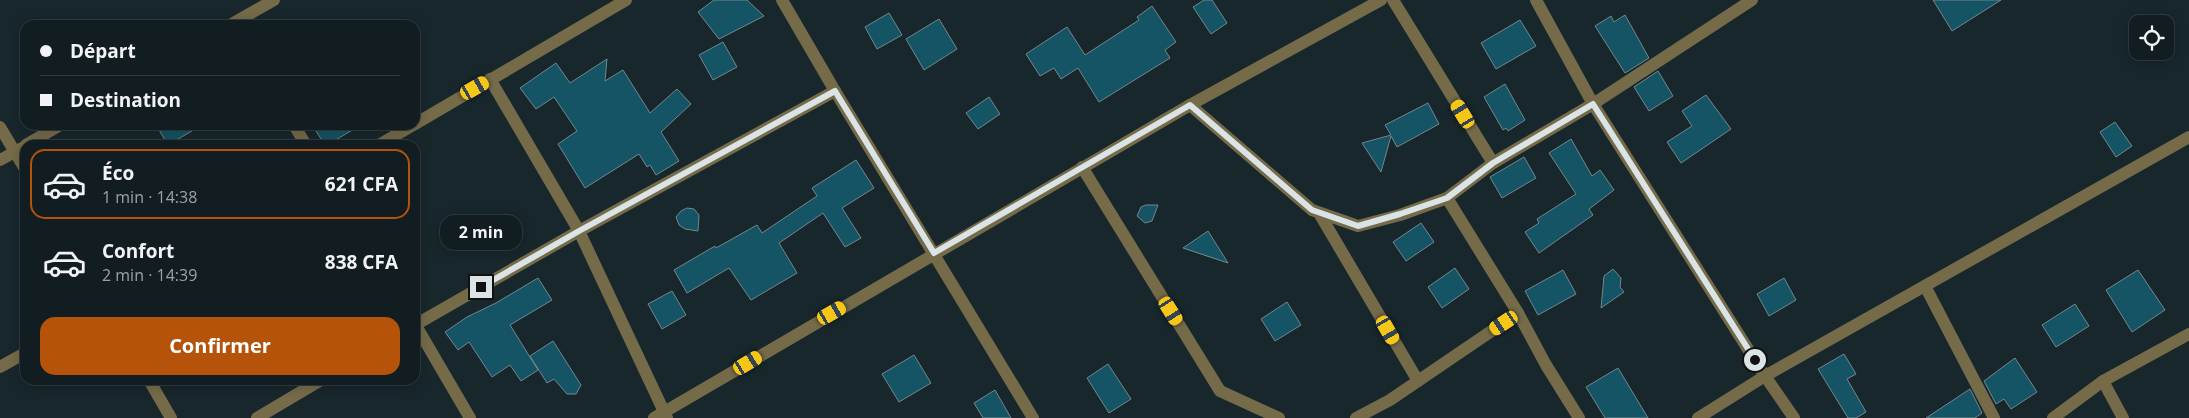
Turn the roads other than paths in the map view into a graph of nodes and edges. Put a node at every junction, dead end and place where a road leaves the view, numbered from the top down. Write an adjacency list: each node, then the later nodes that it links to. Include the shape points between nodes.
1 (274, 0): 8 (street)
2 (626, 0): 9 (street)
3 (782, 0): 10 (street)
4 (1381, 0): 12 (street)
5 (1393, 0): 23 (street)
6 (1536, 0): 11 (street)
7 (1752, 0): 11 (street)
8 (241, 20)
9 (490, 79): 13 (street); 27 (street)
10 (835, 91): 27 (street); 28 (street)
11 (1593, 104): 23 (street); 36 (street)
12 (1190, 105): 24 (street); 26 (street, via 1312,210)
13 (420, 120)
14 (0, 127): 20 (street)
15 (51, 130): 18 (street)
16 (404, 130): 19 (street)
17 (2189, 137): 29 (street)
18 (34, 140)
19 (387, 140)
20 (20, 145)
21 (20, 148): 22 (street)
22 (0, 160)
23 (1493, 163): 25 (street)
24 (1082, 167): 28 (street); 46 (street, via 1220,392)
25 (1447, 198): 26 (street, via 1358,226); 30 (street)
26 (1319, 212): 37 (street)
27 (579, 231): 31 (street); 41 (street)
28 (934, 253): 41 (street); 45 (street)
29 (1925, 286): 36 (street); 51 (street)
30 (1518, 314): 37 (street); 48 (street)
31 (420, 322)
32 (420, 333): 44 (street)
33 (2189, 334): 38 (street)
34 (20, 356): 35 (street)
35 (0, 367)
36 (1765, 376): 49 (street); 50 (street)
37 (1418, 381): 47 (street)
38 (2103, 381): 52 (street); 53 (street)
39 (152, 385): 42 (street)
40 (313, 385): 43 (street)
41 (661, 416)
42 (171, 418)
43 (257, 418)
44 (470, 418)
45 (1032, 418)
46 (1279, 418)
47 (1356, 418)
48 (1579, 418)
49 (1698, 418)
50 (1794, 418)
51 (1994, 418)
52 (2053, 418)
53 (2123, 418)

